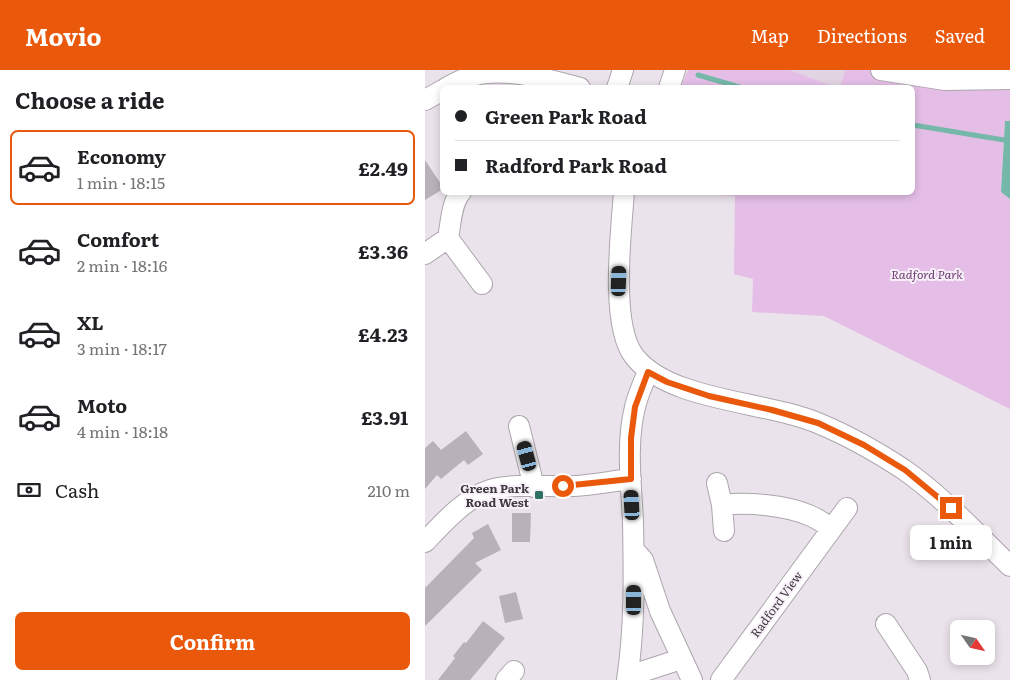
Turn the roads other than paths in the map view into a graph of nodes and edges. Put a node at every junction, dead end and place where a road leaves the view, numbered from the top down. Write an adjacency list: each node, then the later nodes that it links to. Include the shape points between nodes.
1 (623, 70): 7 (street)
2 (675, 70): 8 (street)
3 (881, 70): 4 (street, via 945,80)
4 (1010, 79)
5 (452, 85): 6 (street, via 486,72 525,74)
6 (568, 85)
7 (618, 85)
8 (670, 85)
9 (440, 92): 10 (street)
10 (425, 100)
11 (459, 195): 13 (street)
12 (624, 195): 16 (street, via 619,288 624,336 633,355)
13 (448, 238): 14 (street); 15 (street)
14 (425, 254)
15 (482, 284)
16 (648, 372): 18 (street, via 635,407); 27 (street, via 709,396 818,423 864,445 905,470 951,508)
17 (519, 426): 20 (street)
18 (631, 479): 20 (street, via 577,486); 26 (street)
19 (717, 483): 21 (street)
20 (534, 487): 25 (street, via 490,490 475,497 443,522)
21 (722, 505): 23 (street, via 739,503 795,511 812,516); 24 (street)
22 (847, 508): 23 (street, Radford View)
23 (831, 528): 32 (street, Radford View)
24 (724, 531)
25 (425, 542)
26 (633, 548): 29 (street, via 643,560); 30 (street, via 634,617)
27 (1010, 566)
28 (886, 624): 33 (street)
29 (681, 659): 30 (street); 31 (street)
30 (628, 677)
31 (692, 680)
32 (721, 680)
33 (920, 680)

